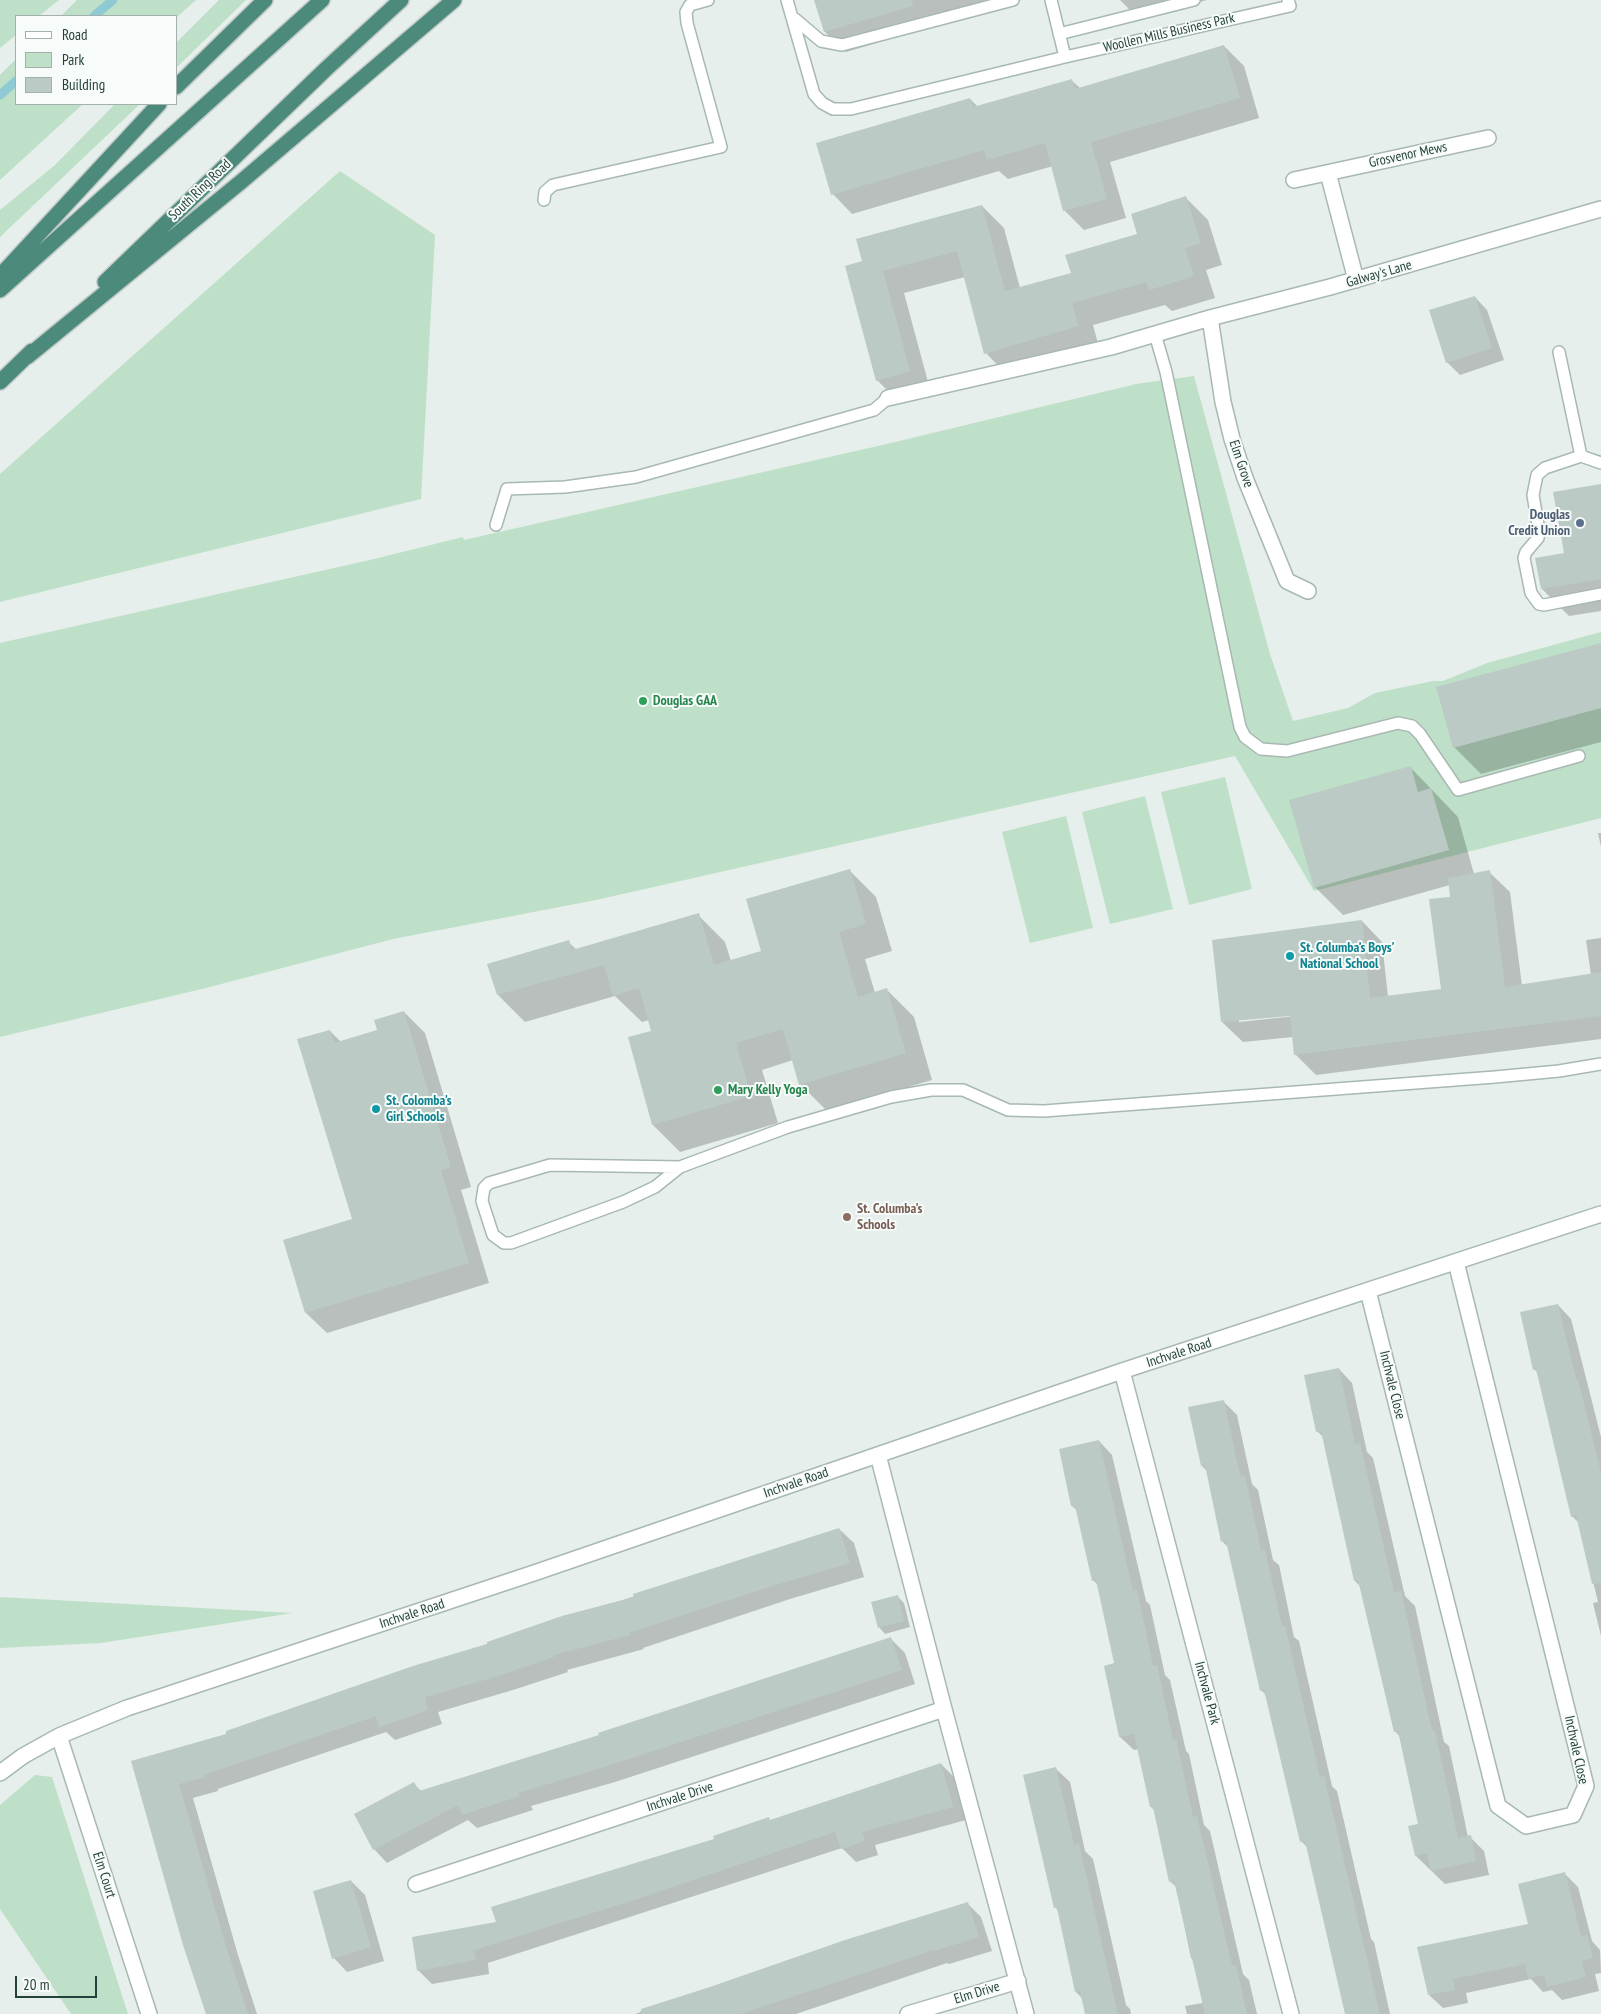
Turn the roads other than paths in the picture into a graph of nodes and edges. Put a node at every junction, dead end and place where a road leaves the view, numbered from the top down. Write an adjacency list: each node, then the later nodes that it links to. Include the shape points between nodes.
1 (265, 0): 14 (highway)
2 (322, 0): 23 (highway)
3 (401, 0): 27 (highway, South Ring Road)
4 (454, 0): 27 (highway, via 242,181)
5 (708, 0): 19 (lane, via 690,5 686,12 721,148 553,185 545,192)
6 (788, 0): 11 (lane)
7 (1013, 0): 11 (lane, via 842,44 821,41)
8 (1051, 0): 12 (lane)
9 (1194, 0): 12 (lane, Woollen Mills Business Park)
10 (1288, 0): 13 (lane, Woollen Mills Business Park, via 1290,6)
11 (793, 18): 13 (lane, via 814,94 833,109 851,110)
12 (1059, 34): 13 (lane)
13 (1065, 57)
14 (178, 85)
15 (158, 105): 21 (highway)
16 (1488, 138): 17 (street, Grosvenor Mews)
17 (1328, 173): 18 (street, Grosvenor Mews); 22 (street)
18 (1294, 180)
19 (544, 200)
20 (1601, 209): 22 (street, Galway's Lane)
21 (0, 276)
22 (1356, 280): 24 (street, Galway's Lane)
23 (0, 290)
24 (1210, 318): 25 (street, Galway's Lane); 33 (street, Elm Grove, via 1223,402 1245,478 1287,581)
25 (1155, 334): 29 (street, Galway's Lane); 35 (lane, via 1166,372 1240,727 1245,736 1261,749 1287,751 1398,723 1412,726 1458,790)
26 (1559, 352): 30 (lane)
27 (27, 357): 28 (highway, South Ring Road)
28 (0, 382)
29 (888, 398): 32 (lane, via 874,410 636,476 566,487 507,489)
30 (1580, 456): 31 (lane); 34 (lane, via 1544,468 1537,475 1533,495 1538,538 1524,558 1531,593 1539,604)
31 (1601, 463)
32 (496, 526)
33 (1308, 591)
34 (1601, 594)
35 (1579, 756)
36 (1601, 1064): 37 (lane, via 1485,1078 1044,1111 1008,1110 963,1090 931,1090 891,1097 788,1127)
37 (680, 1167): 37 (lane, via 655,1187 623,1202 511,1242 504,1243 493,1235 482,1201 484,1188 489,1183 550,1165)
38 (1601, 1214): 39 (street, Inchvale Road)
39 (1456, 1262): 40 (street, Inchvale Road); 40 (street, Inchvale Close, via 1586,1786 1573,1815 1526,1826 1498,1806)
40 (1368, 1290): 41 (street, Inchvale Road)
41 (1122, 1371): 42 (street, Inchvale Road); 51 (street, Inchvale Park)
42 (878, 1454): 43 (street); 44 (street, Inchvale Road, via 543,1570 127,1708)
43 (944, 1709): 46 (street, Inchvale Drive); 47 (street)
44 (59, 1736): 45 (street, Inchvale Road); 48 (street, Elm Court)
45 (0, 1773)
46 (416, 1884)
47 (1018, 1981): 49 (street, Elm Drive); 50 (street)
48 (149, 2014)
49 (908, 2014)
50 (1026, 2014)
51 (1291, 2014)

